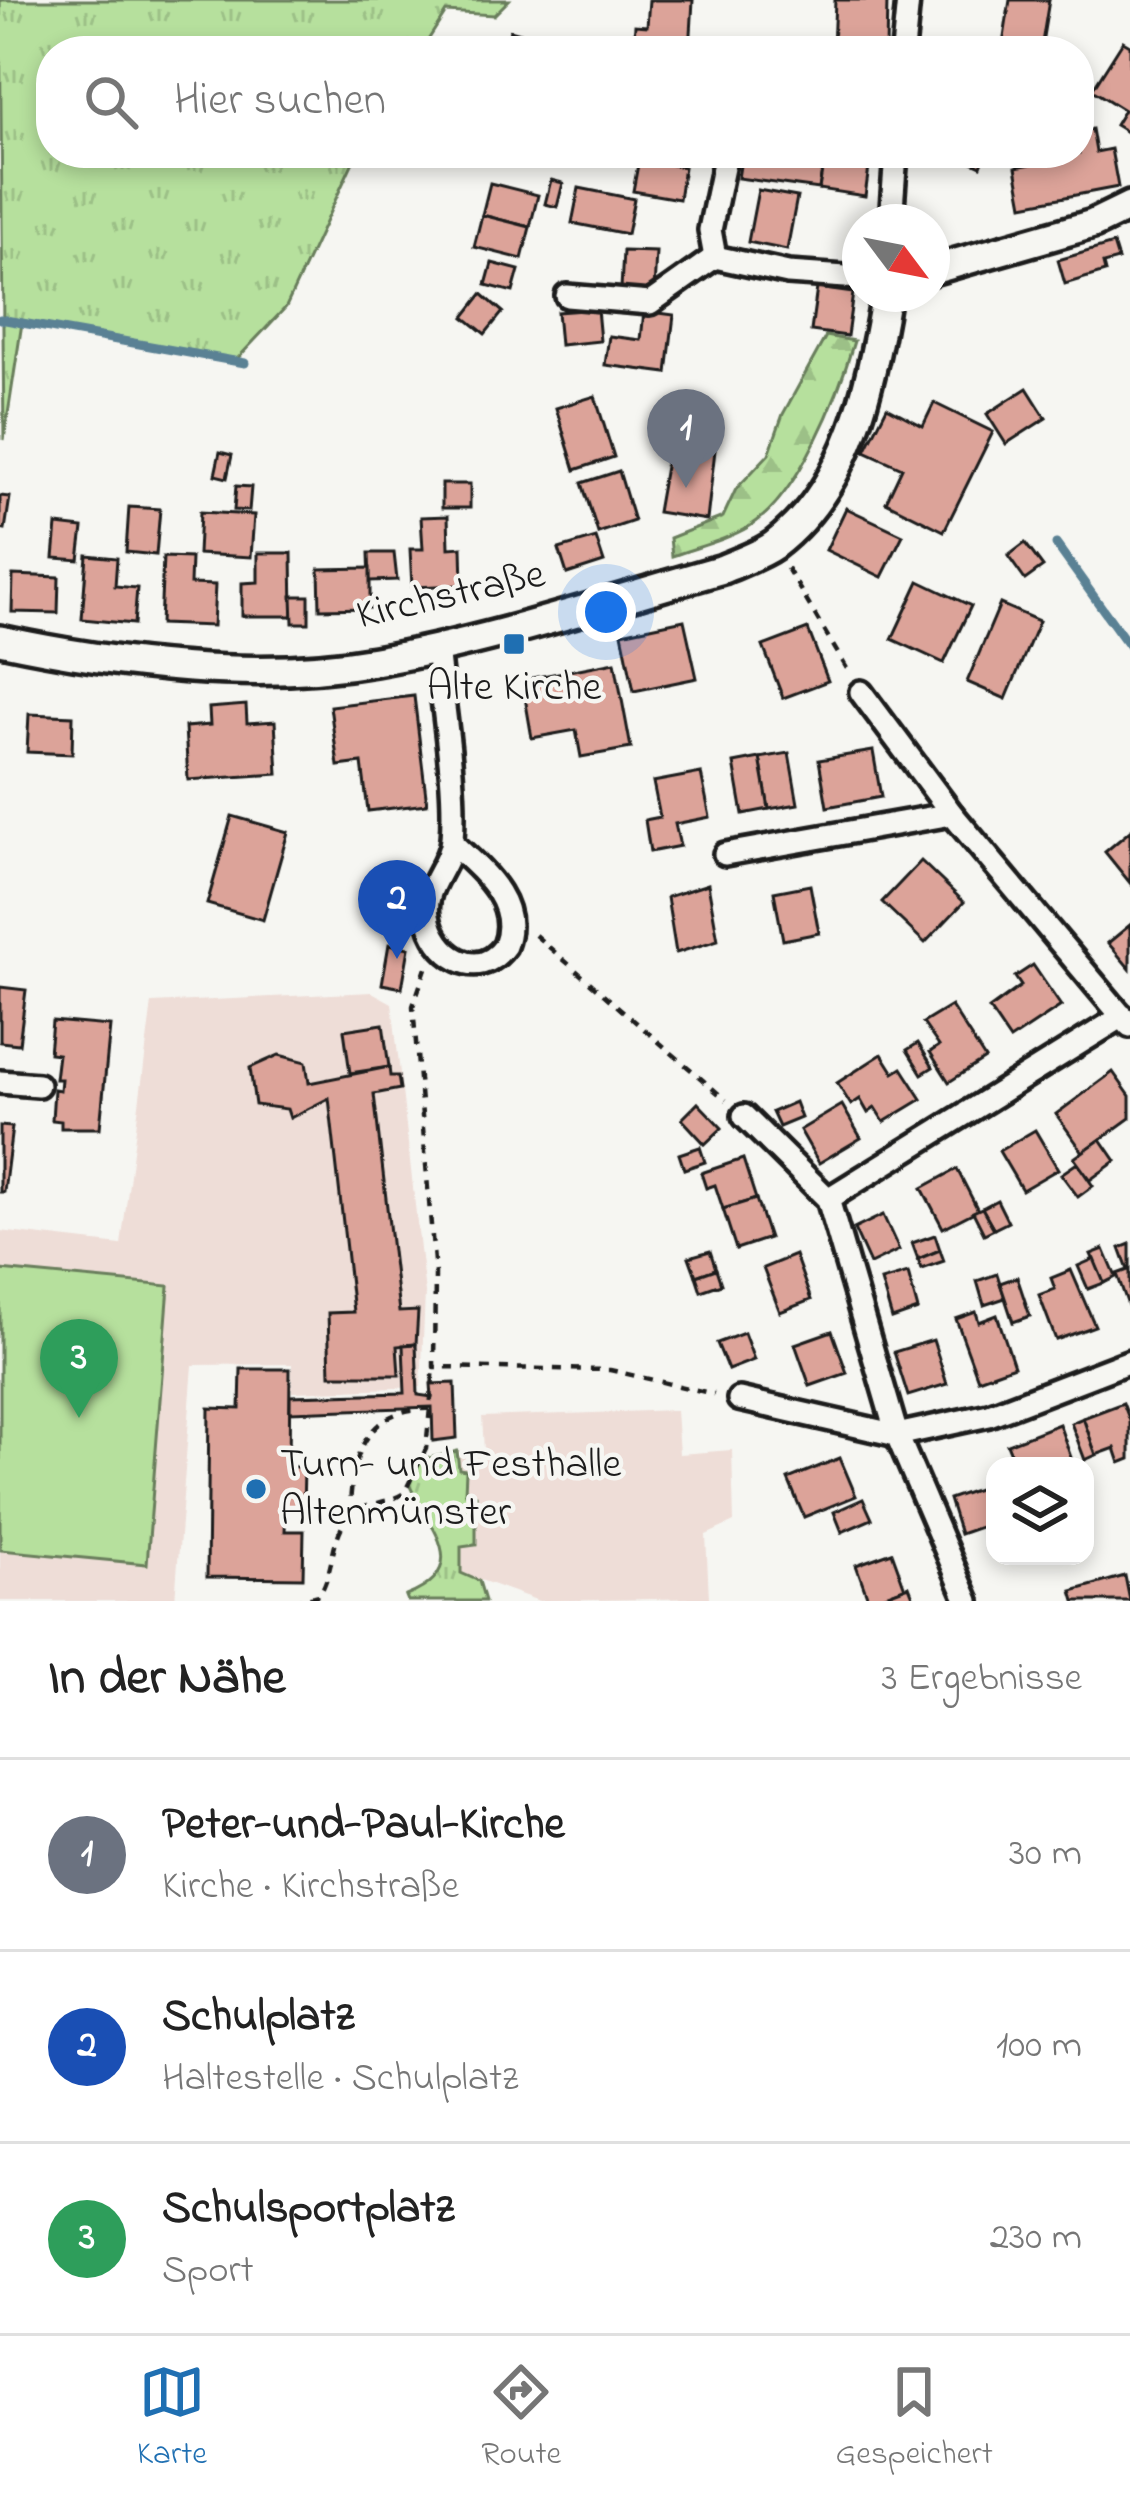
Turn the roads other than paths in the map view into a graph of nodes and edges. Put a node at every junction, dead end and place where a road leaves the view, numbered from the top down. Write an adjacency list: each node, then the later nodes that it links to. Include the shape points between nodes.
1 (908, 0): 2 (street)
2 (904, 36)
3 (723, 168): 7 (street, via 710,230)
4 (895, 168): 5 (street)
5 (892, 204)
6 (1130, 206): 8 (street)
7 (715, 257): 9 (street); 10 (street, via 650,303)
8 (950, 265)
9 (842, 277)
10 (567, 296)
11 (883, 312): 13 (street, Kirchstraße, via 872,387 826,488 774,545 723,569)
12 (0, 640): 13 (street, Kirchstraße, via 104,662 281,668 374,662)
13 (437, 646): 16 (street)
14 (861, 692): 15 (street)
15 (952, 814): 17 (street); 18 (street)
16 (452, 843): 16 (street, via 426,902 436,940 457,960 485,963 505,946 510,914 487,875)
17 (725, 854)
18 (1126, 1021): 22 (street)
19 (0, 1082): 20 (street)
20 (38, 1085)
21 (744, 1116): 22 (street)
22 (828, 1199): 25 (street)
23 (1130, 1361): 25 (street, via 989,1415)
24 (739, 1399): 25 (street)
25 (897, 1435): 26 (street)
26 (968, 1601)

